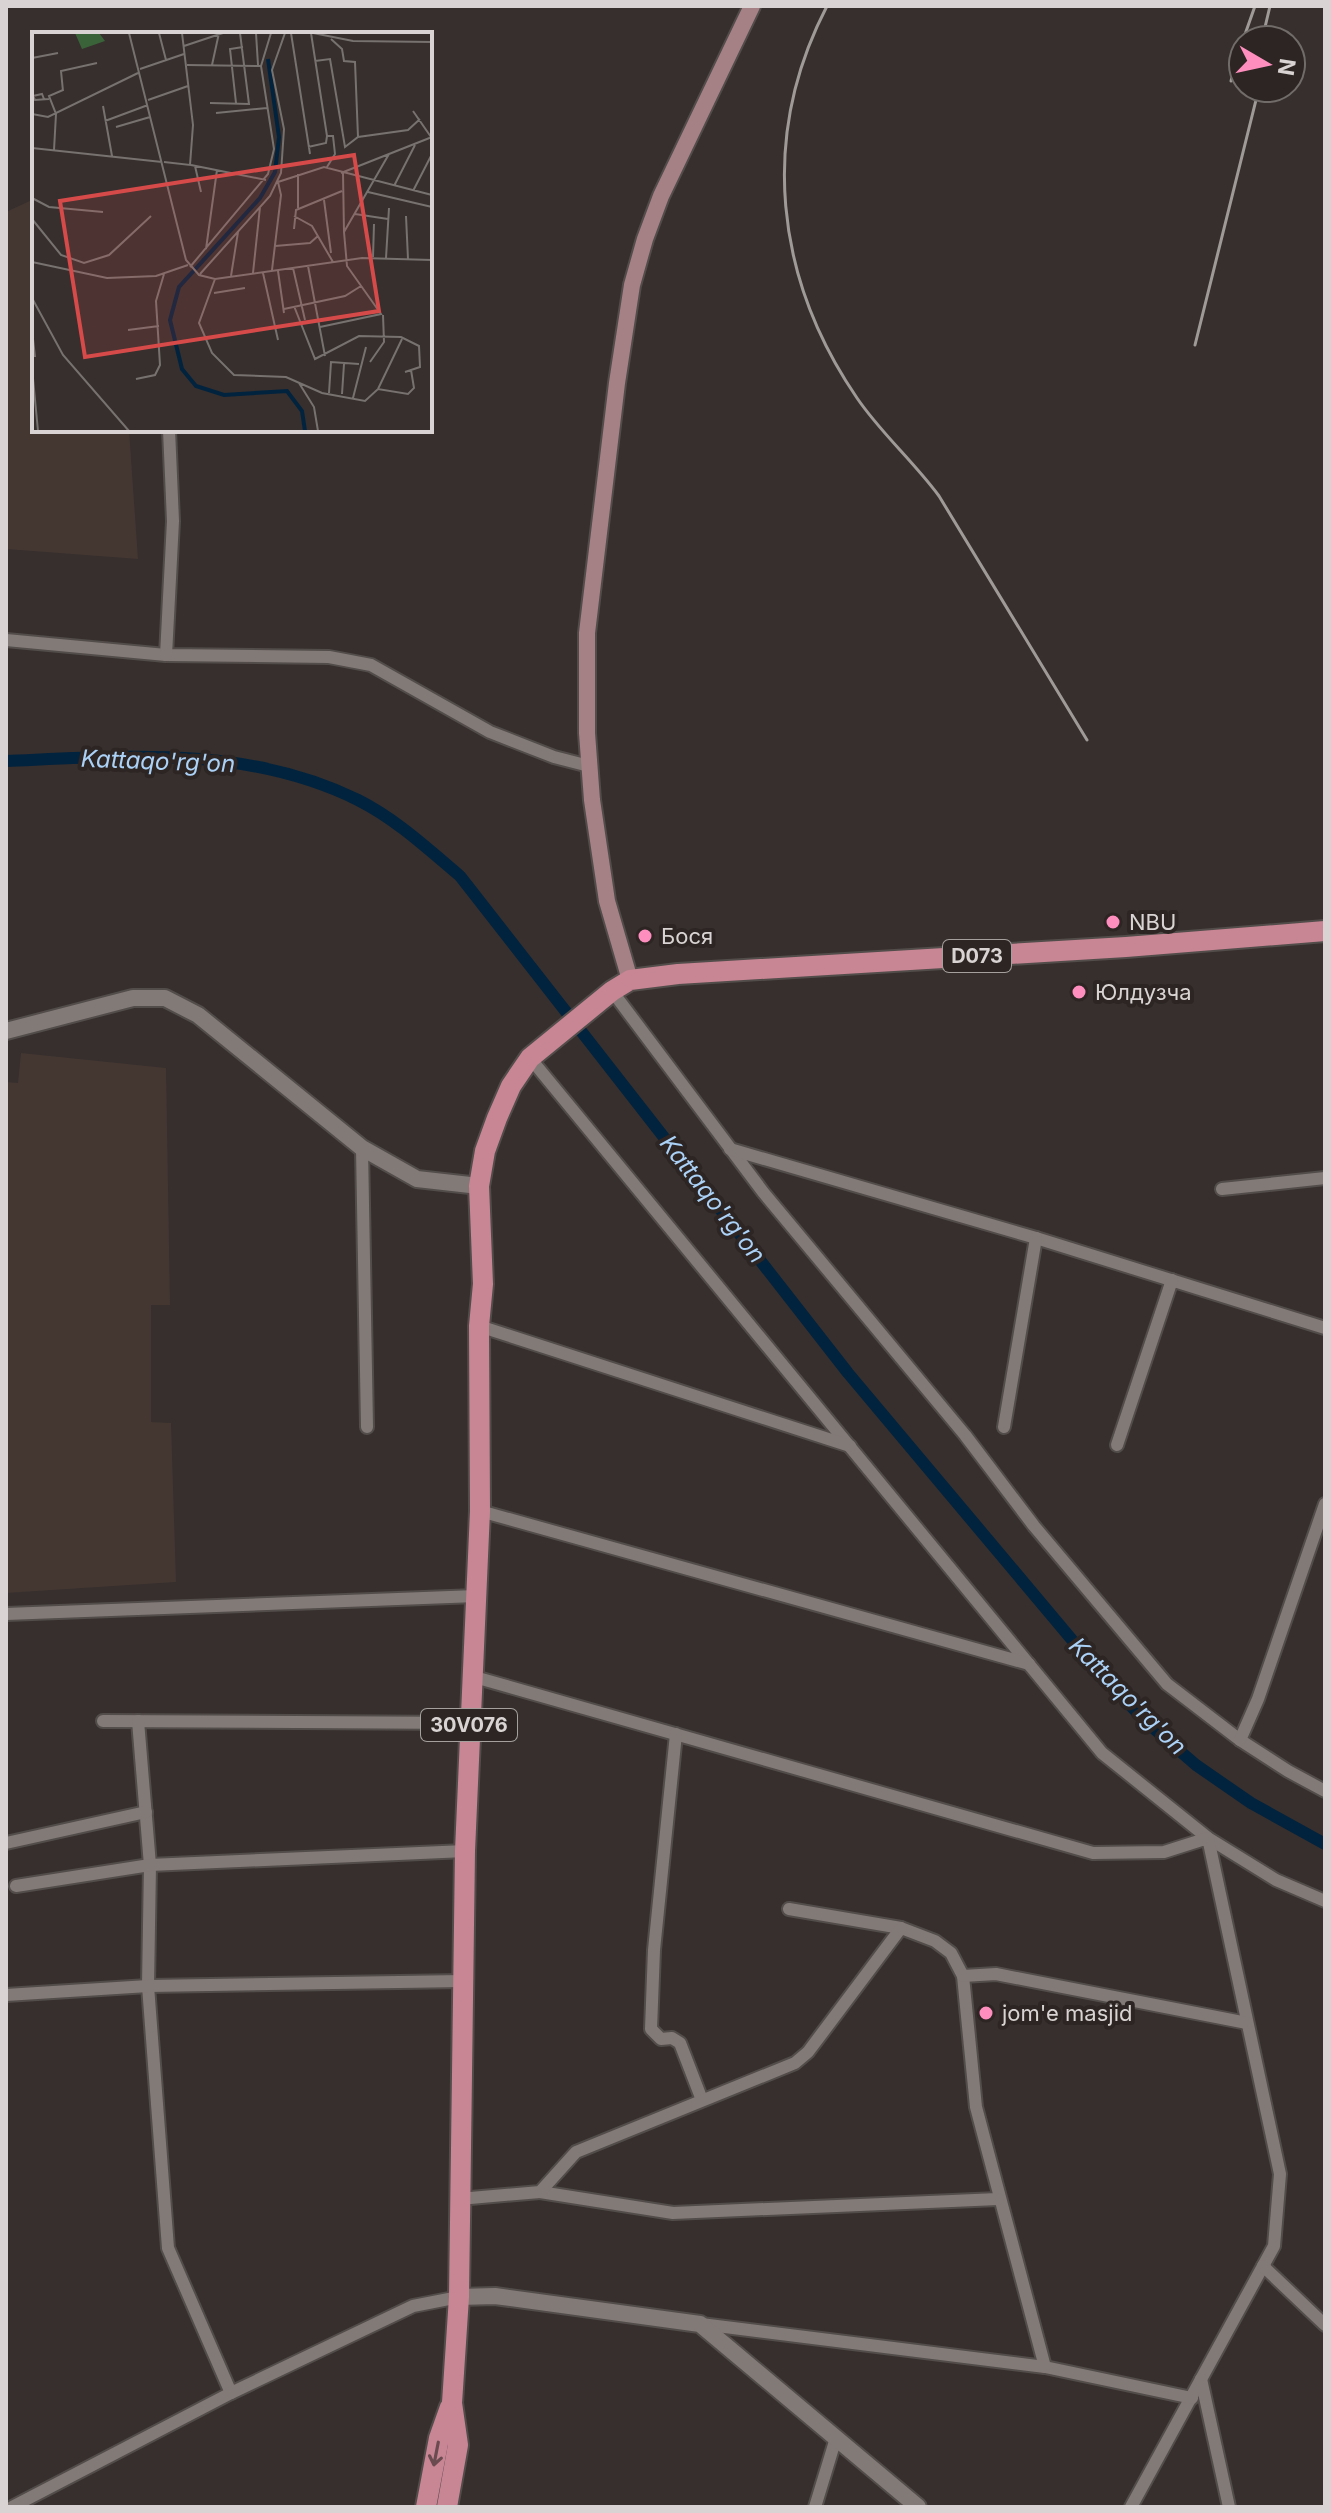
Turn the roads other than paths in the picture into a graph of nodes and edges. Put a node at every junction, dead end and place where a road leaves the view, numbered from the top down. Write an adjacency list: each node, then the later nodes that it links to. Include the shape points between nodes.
1 (752, 6): 5 (main road, via 661,196 632,285 587,633)
2 (169, 432): 4 (street, via 173,521)
3 (6, 640): 4 (street)
4 (166, 655): 5 (street, via 329,657 371,665 490,732)
5 (589, 766): 7 (main road, via 607,901)
6 (1325, 931): 7 (main road, D073)
7 (630, 980): 8 (main road, 30V076)
8 (612, 991): 10 (main road, 30V076); 12 (street)
9 (6, 1031): 11 (street, via 133,998 165,998 198,1015)
10 (530, 1058): 14 (main road, 30V076, via 497,1118); 23 (street)
11 (362, 1148): 14 (street, via 417,1179); 20 (street)
12 (730, 1149): 16 (street); 34 (street, via 1167,1684)
13 (1325, 1178): 15 (street)
14 (479, 1186): 18 (main road, 30V076)
15 (1222, 1189)
16 (1036, 1238): 17 (street); 21 (street)
17 (1172, 1280): 19 (street); 22 (street)
18 (479, 1326): 23 (street); 25 (main road, 30V076)
19 (1325, 1328)
20 (367, 1427)
21 (1004, 1427)
22 (1117, 1445)
23 (850, 1446): 28 (street)
24 (1325, 1504): 34 (street)
25 (480, 1511): 26 (main road, 30V076); 28 (street)
26 (476, 1596): 27 (street); 29 (main road, 30V076)
27 (6, 1614)
28 (1029, 1664): 37 (street, via 1102,1753)
29 (471, 1676): 32 (main road, 30V076); 33 (street)
30 (103, 1721): 31 (street)
31 (138, 1721): 32 (street); 36 (street)
32 (469, 1723): 39 (main road, 30V076)
33 (676, 1734): 37 (street, via 1093,1853 1164,1852); 50 (street, via 651,2029 661,2039 680,2043)
34 (1240, 1740): 35 (street)
35 (1325, 1791)
36 (146, 1812): 38 (street); 40 (street)
37 (1208, 1838): 42 (street, via 1276,1880); 49 (street)
38 (6, 1843)
39 (465, 1851): 40 (street); 46 (main road, 30V076)
40 (150, 1865): 41 (street); 47 (street)
41 (16, 1886)
42 (1325, 1901)
43 (789, 1909): 44 (street)
44 (901, 1928): 45 (street, via 951,1953); 50 (street, via 808,2052 795,2063)
45 (963, 1976): 49 (street, via 996,1974); 53 (street, via 976,2107)
46 (463, 1981): 47 (street); 52 (main road, 30V076)
47 (148, 1986): 48 (street); 60 (street, via 168,2248)
48 (6, 1995)
49 (1247, 2023): 54 (street, via 1280,2174 1274,2246)
50 (702, 2100): 51 (street, via 576,2152)
51 (540, 2192): 52 (street); 53 (street, via 673,2213)
52 (459, 2199): 55 (main road, 30V076)
53 (998, 2199): 58 (street)
54 (1263, 2266): 57 (street); 59 (street)
55 (459, 2297): 56 (street, via 495,2296); 60 (street, via 413,2306); 62 (main road, 30V076)
56 (700, 2324): 58 (street); 63 (street)
57 (1325, 2325)
58 (1045, 2367): 61 (street)
59 (1201, 2379): 61 (street); 70 (street)
60 (231, 2393): 64 (street)
61 (1192, 2398): 69 (street)
62 (452, 2403): 65 (main road, 30V076, one-way to 65, via 439,2438); 66 (main road, 30V076, via 458,2445)
63 (836, 2438): 67 (street); 68 (street)
64 (12, 2507)
65 (426, 2507)
66 (447, 2507)
67 (815, 2507)
68 (918, 2507)
69 (1131, 2507)
70 (1229, 2507)

